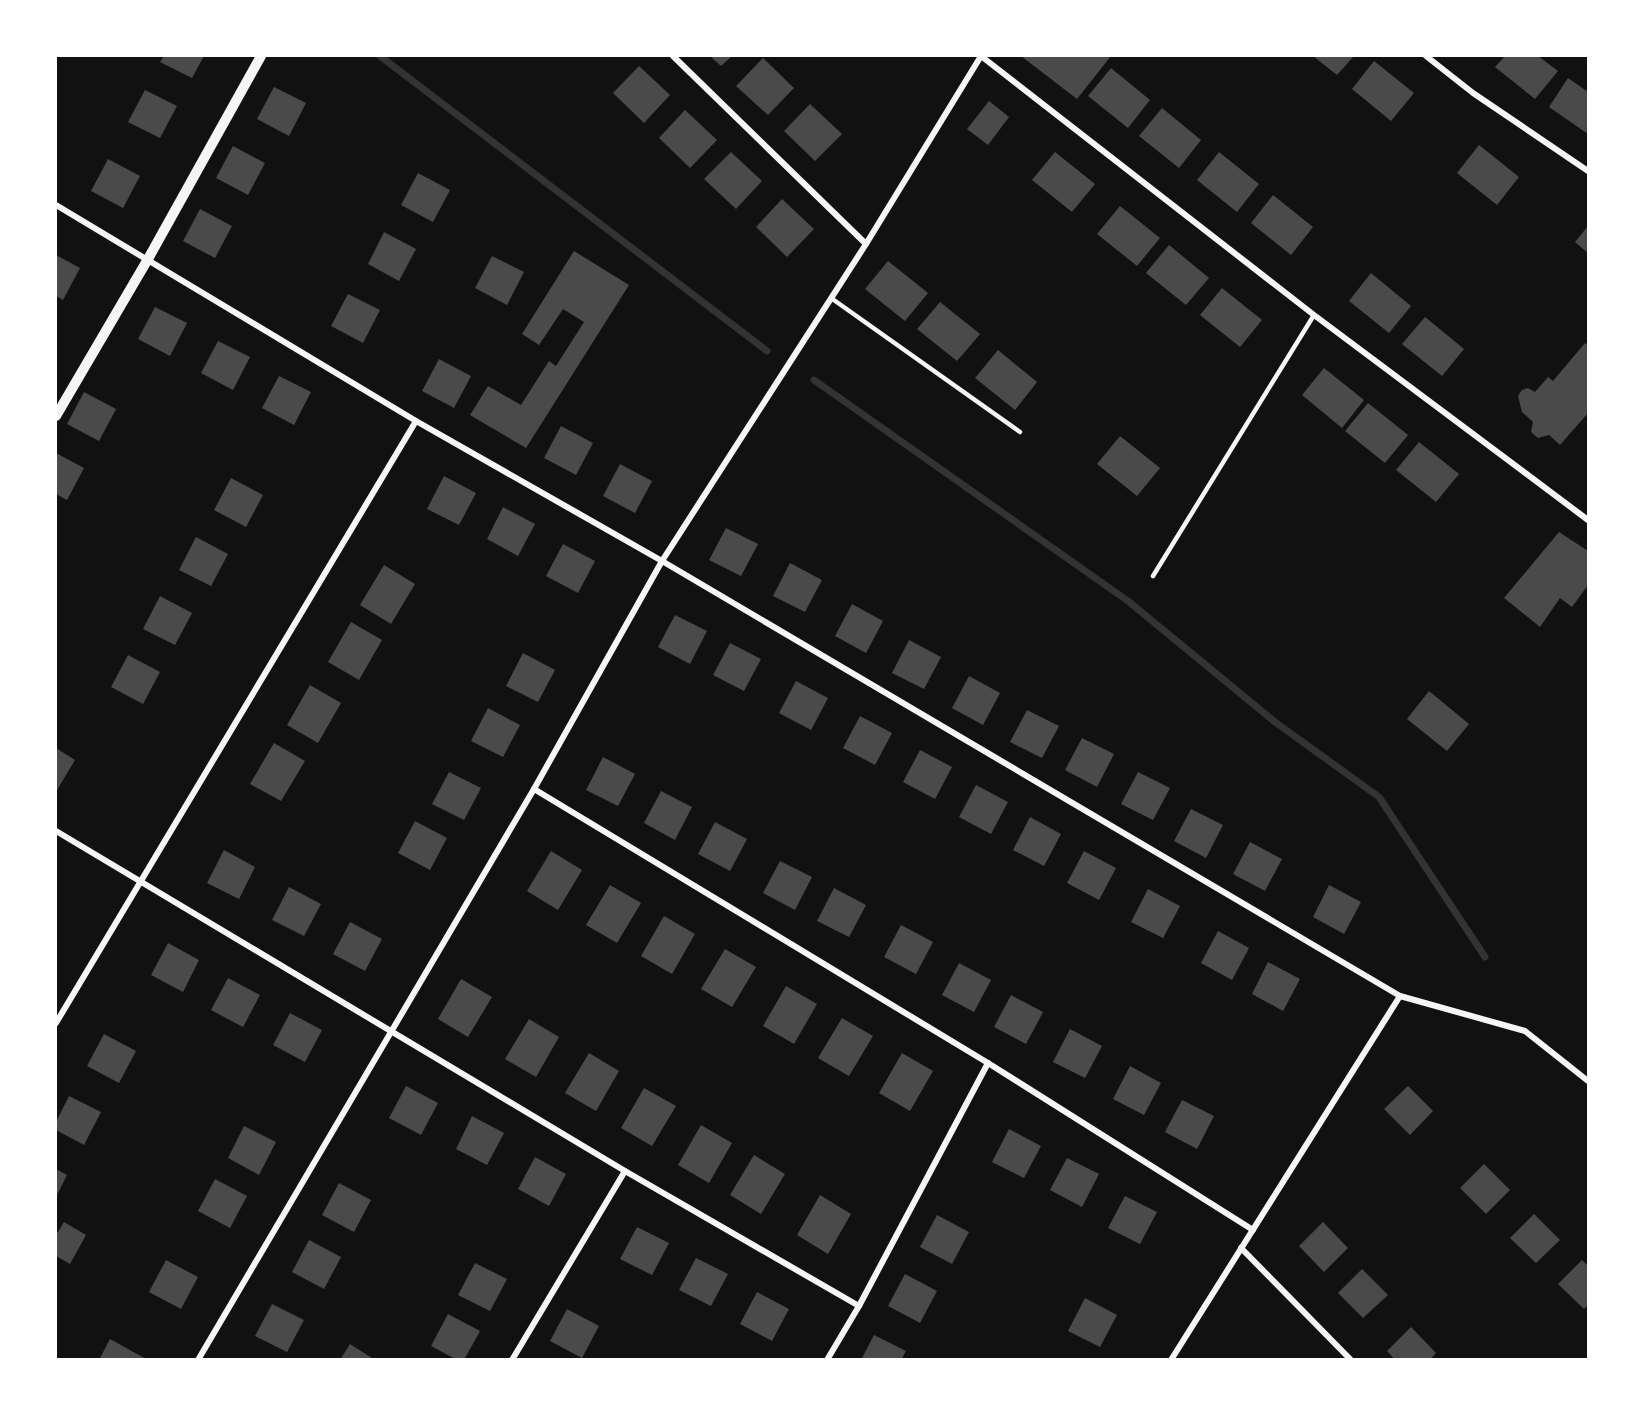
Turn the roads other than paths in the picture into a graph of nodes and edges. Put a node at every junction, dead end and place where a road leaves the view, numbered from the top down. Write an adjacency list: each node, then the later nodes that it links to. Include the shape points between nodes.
1 (261, 56): 8 (street)
2 (673, 56): 7 (street)
3 (981, 56): 7 (street); 10 (street)
4 (1426, 56): 5 (street)
5 (1588, 171)
6 (56, 205): 8 (street)
7 (866, 244): 9 (street)
8 (148, 259): 11 (street); 12 (street)
9 (831, 298): 13 (lane); 15 (street)
10 (1314, 315): 14 (street); 16 (lane)
11 (56, 416)
12 (416, 421): 15 (street); 19 (street)
13 (1020, 432)
14 (1588, 520)
15 (662, 561): 17 (street); 20 (street)
16 (1153, 576)
17 (534, 789): 22 (street); 23 (street)
18 (56, 831): 19 (street)
19 (139, 881): 21 (street); 22 (street)
20 (1400, 996): 24 (street, via 1525,1031); 26 (street)
21 (56, 1023)
22 (391, 1029): 25 (street); 29 (street)
23 (988, 1063): 26 (street); 28 (street)
24 (1588, 1081)
25 (625, 1171): 28 (street); 30 (street)
26 (1253, 1230): 27 (street)
27 (1241, 1248): 32 (street); 33 (street)
28 (859, 1306): 31 (street)
29 (198, 1359)
30 (512, 1359)
31 (827, 1359)
32 (1171, 1359)
33 (1351, 1359)

